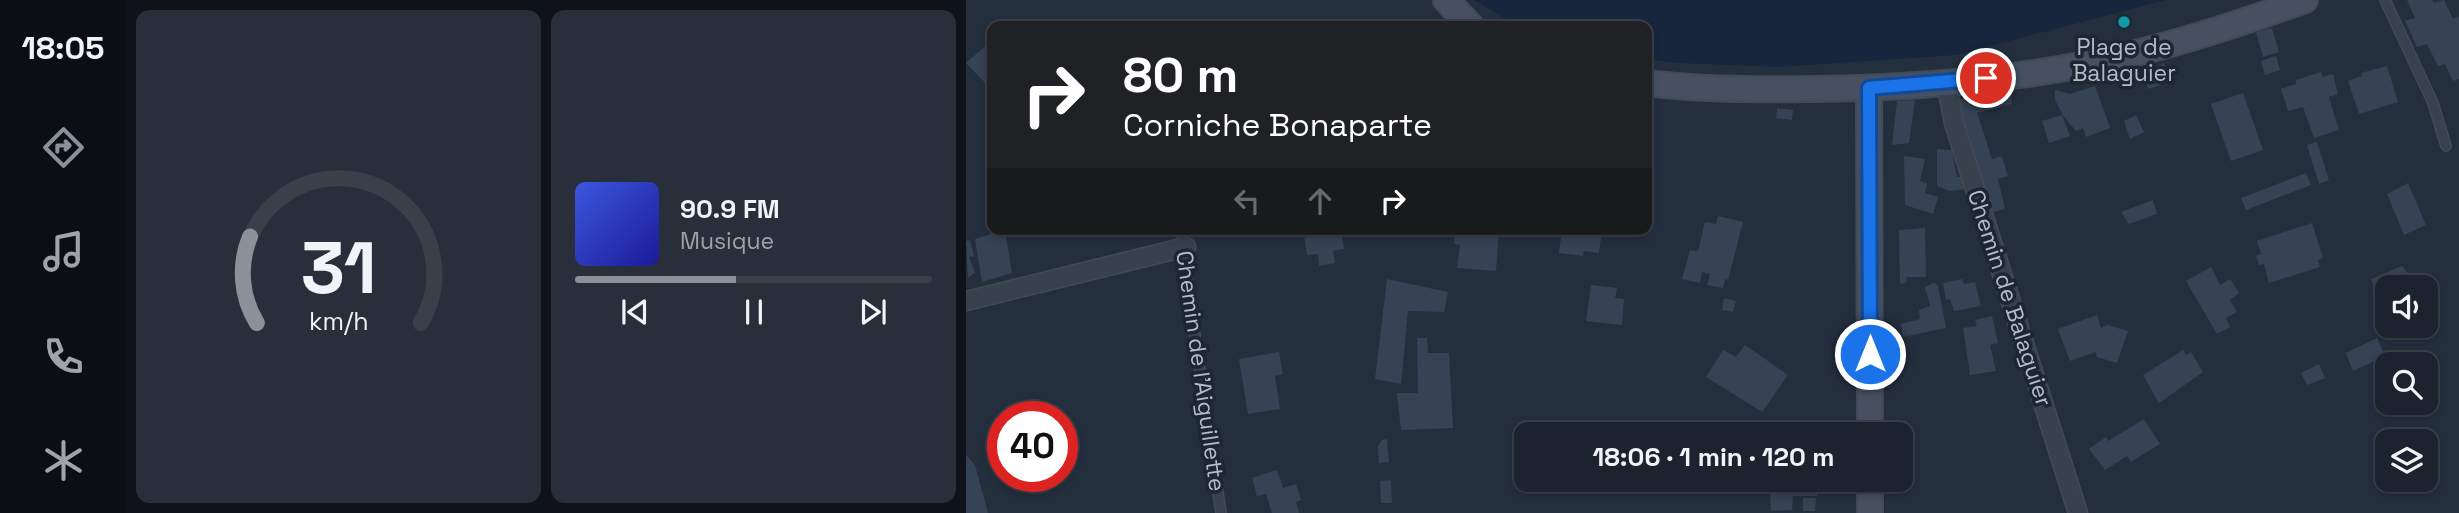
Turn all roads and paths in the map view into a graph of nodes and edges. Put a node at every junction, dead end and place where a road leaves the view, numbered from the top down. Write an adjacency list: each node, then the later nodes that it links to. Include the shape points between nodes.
1 (1446, 0): 4 (main road)
2 (2305, 0): 5 (main road, via 2141,52)
3 (2385, 0): 8 (lane, via 2432,103)
4 (1466, 21)
5 (1946, 82): 7 (main road); 16 (street, Chemin de Balaguier, via 1954,123)
6 (1652, 83): 7 (main road, via 1764,90)
7 (1869, 88): 12 (main road)
8 (2446, 146)
9 (1182, 235): 10 (lane, Chemin de l'Aiguillette)
10 (1186, 247): 11 (street); 14 (lane, Chemin de l'Aiguillette)
11 (966, 300)
12 (1870, 422)
13 (1870, 492): 15 (main road)
14 (1220, 513)
15 (1870, 513)
16 (2078, 513)

